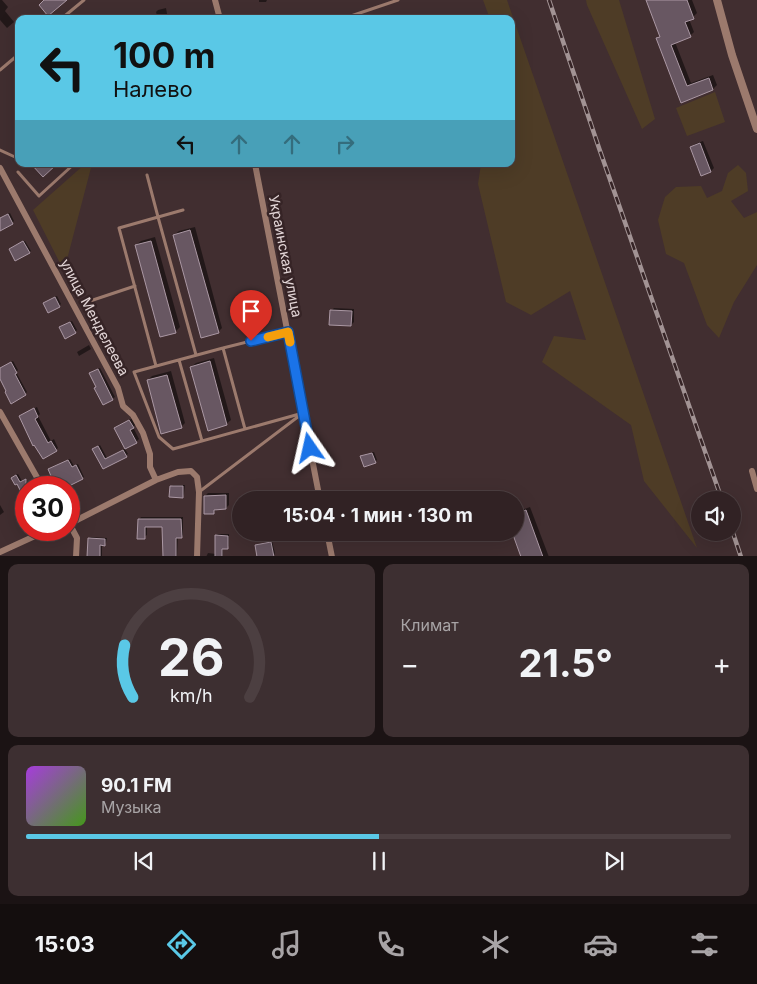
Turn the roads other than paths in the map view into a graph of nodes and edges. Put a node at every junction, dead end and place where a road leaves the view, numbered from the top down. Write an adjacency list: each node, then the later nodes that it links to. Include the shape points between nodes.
1 (84, 0): 5 (lane)
2 (215, 0): 6 (street)
3 (398, 0): 7 (lane)
4 (717, 0): 10 (street)
5 (66, 15)
6 (219, 15)
7 (354, 15)
8 (15, 57): 9 (lane)
9 (0, 70)
10 (757, 129)
11 (0, 150): 12 (lane)
12 (15, 157)
13 (71, 167): 16 (lane, via 39,196)
14 (256, 167): 22 (street, Украинская улица)
15 (0, 168): 33 (street, улица Менделеева, via 118,388 123,406 133,415 143,433)
16 (18, 172)
17 (147, 175): 19 (lane)
18 (182, 210): 19 (lane)
19 (158, 217): 20 (lane, via 119,228); 24 (lane)
20 (135, 286): 21 (lane); 26 (lane)
21 (84, 302)
22 (288, 332): 23 (lane); 28 (street, Украинская улица)
23 (222, 348): 24 (lane); 29 (lane)
24 (196, 355): 25 (lane)
25 (179, 360): 26 (lane); 30 (lane)
26 (156, 366): 30 (lane, via 134,372 159,437 173,449)
27 (0, 412): 32 (street)
28 (303, 413): 29 (lane); 35 (street, Украинская улица); 36 (lane)
29 (245, 429): 30 (lane)
30 (202, 441)
31 (752, 471): 34 (street)
32 (36, 476)
33 (156, 480): 36 (street, via 191,471 197,477); 37 (street)
34 (757, 489)
35 (318, 491)
36 (199, 492): 43 (street)
37 (80, 518)
38 (24, 541): 41 (street)
39 (77, 541): 42 (street)
40 (329, 541): 44 (street)
41 (0, 552)
42 (76, 556)
43 (197, 556)
44 (332, 556)

